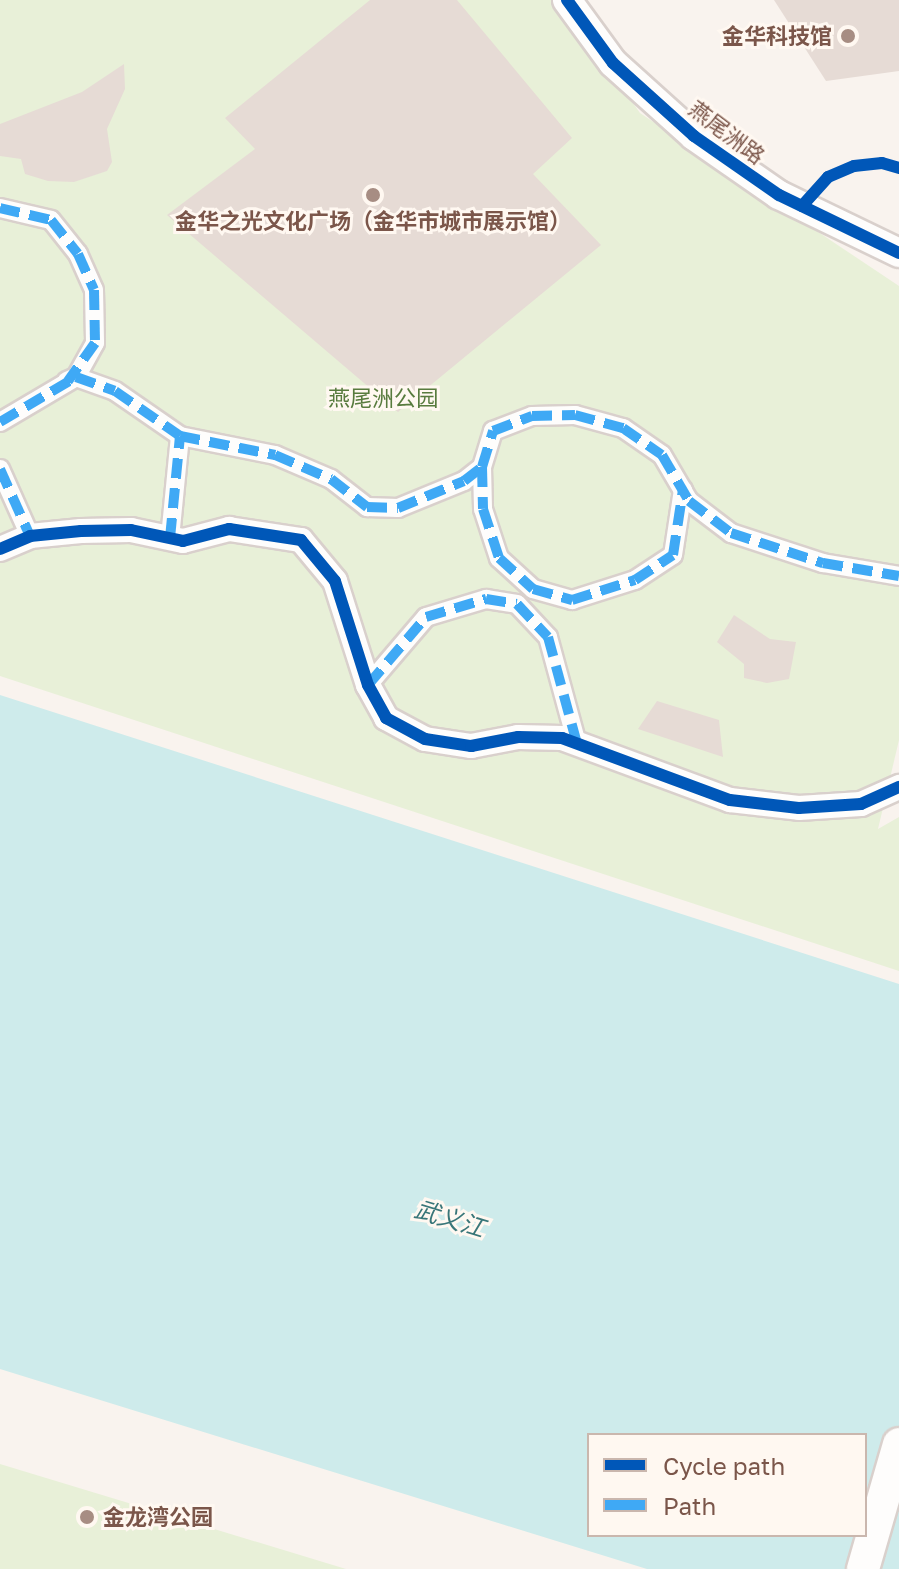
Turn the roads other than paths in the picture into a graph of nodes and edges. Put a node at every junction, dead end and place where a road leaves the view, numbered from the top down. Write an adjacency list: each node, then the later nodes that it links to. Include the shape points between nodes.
1 (567, 0): 3 (street, 燕尾洲路, via 613,63 694,136 779,195)
2 (0, 208): 4 (street, via 51,220 78,254 94,290 95,343)
3 (899, 253)
4 (76, 377): 5 (street); 6 (street); 7 (street, via 115,391)
5 (0, 413)
6 (0, 422)
7 (180, 436): 8 (street, via 275,455 331,479 367,507 398,508 464,481); 12 (street)
8 (482, 467): 10 (street, via 493,431 532,416 575,415 623,428 662,455); 10 (street, via 483,509 499,558 533,589 572,600 635,580 673,555)
9 (0, 469): 11 (street)
10 (683, 490): 14 (street, via 731,533 823,563)
11 (30, 536): 12 (street, via 131,530); 13 (street)
12 (170, 538): 15 (street, via 183,541 229,529 301,540 335,581)
13 (0, 549)
14 (899, 576)
15 (368, 685): 16 (street, via 386,718 425,739 471,746 518,737); 16 (street, via 426,617 486,599 517,604 548,637)
16 (577, 744): 17 (street, via 730,800 799,808 861,804)
17 (899, 787)
18 (899, 1444): 19 (main road)
19 (863, 1569)

